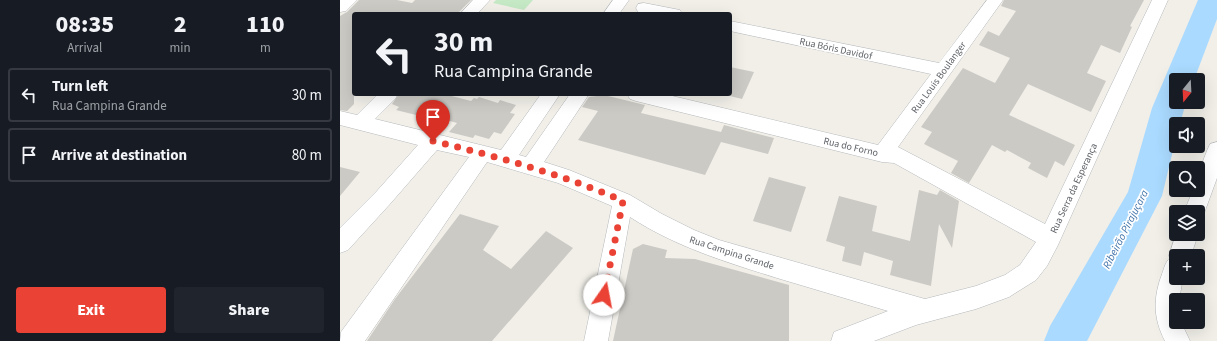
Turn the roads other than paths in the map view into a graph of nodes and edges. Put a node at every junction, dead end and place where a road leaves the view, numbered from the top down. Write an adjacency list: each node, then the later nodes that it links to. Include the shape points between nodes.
1 (349, 0): 6 (street)
2 (482, 0): 8 (street)
3 (621, 0): 9 (street)
4 (995, 0): 12 (street, Rua Louis Boulanger)
5 (1160, 0): 27 (street, Rua Serra da Esperança)
6 (340, 7)
7 (644, 7): 10 (street)
8 (470, 12)
9 (612, 12)
10 (665, 12)
11 (732, 26): 12 (street, Rua Bóris Davidof)
12 (943, 70): 22 (street, Rua Louis Boulanger)
13 (387, 96): 18 (street)
14 (550, 96): 23 (street)
15 (579, 96): 24 (street)
16 (644, 96): 22 (street, Rua do Forno)
17 (340, 118): 18 (street, Rua Campina Grande)
18 (360, 123): 19 (street, Rua Campina Grande)
19 (433, 141): 21 (street, Rua Campina Grande); 28 (street)
20 (1217, 150): 26 (street)
21 (483, 153): 23 (street, Rua Campina Grande); 31 (street)
22 (882, 154): 27 (street, Rua do Forno, via 897,155)
23 (506, 159): 24 (street, Rua Campina Grande)
24 (531, 166): 25 (street, Rua Campina Grande, via 590,186)
25 (623, 201): 30 (street, Rua Campina Grande, via 667,228 719,250); 32 (street)
26 (1197, 205)
27 (1050, 238): 30 (street, Rua Serra da Esperança, via 1039,259 1026,275 1008,286 991,293)
28 (340, 243)
29 (1170, 285): 34 (street, via 1167,311 1170,326)
30 (924, 310): 33 (street, Rua Serra da Esperança)
31 (350, 341)
32 (596, 341)
33 (843, 341)
34 (1178, 341)

